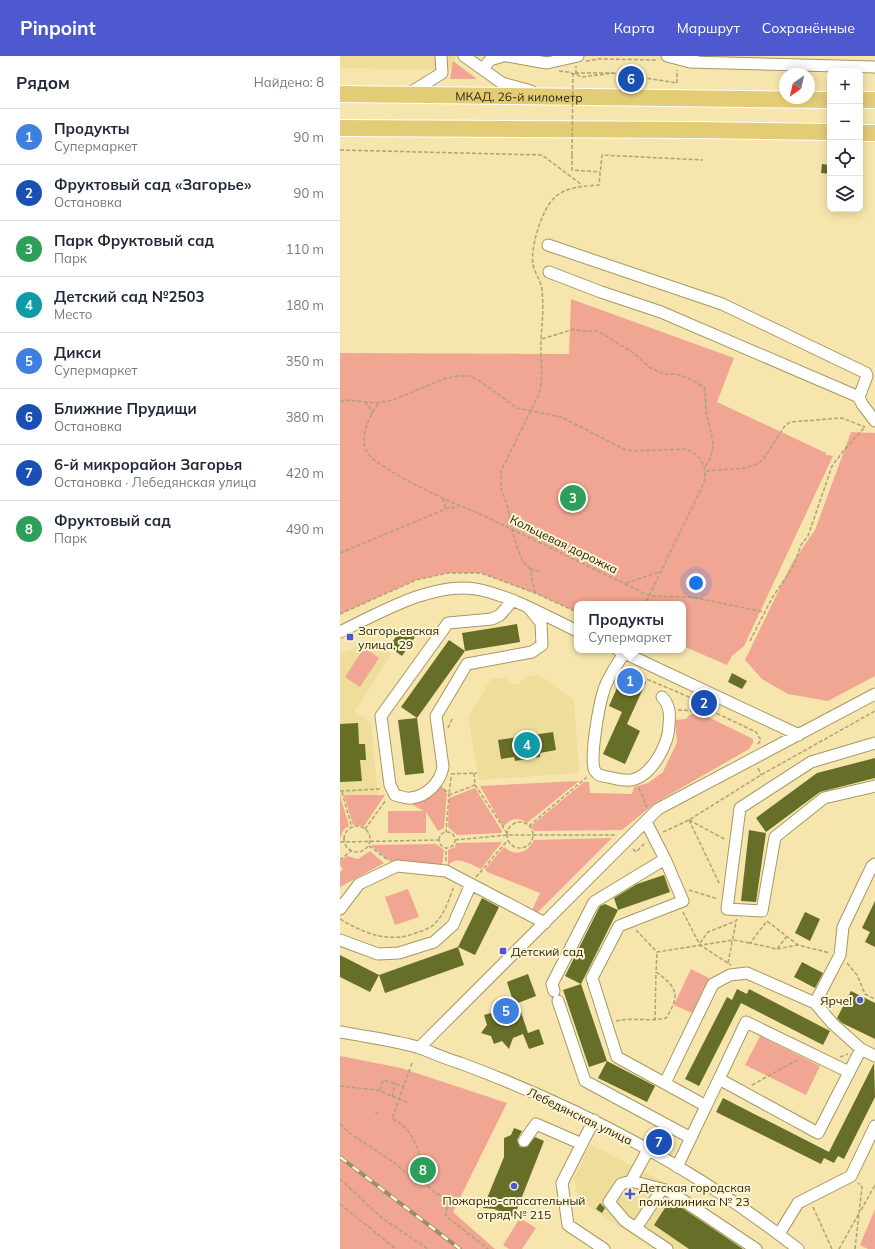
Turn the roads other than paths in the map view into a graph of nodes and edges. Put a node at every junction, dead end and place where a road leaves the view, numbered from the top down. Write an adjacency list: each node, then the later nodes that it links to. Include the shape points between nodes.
1 (441, 56): 11 (street, via 442,73)
2 (464, 56): 9 (street)
3 (503, 56): 9 (street, via 490,60)
4 (507, 56): 5 (street, via 547,63)
5 (578, 56)
6 (664, 58): 7 (street)
7 (688, 59): 8 (street)
8 (875, 67)
9 (483, 70): 12 (street, via 508,85)
10 (340, 94): 11 (highway, МКАД, 26-й километр)
11 (407, 95): 12 (highway, МКАД, 26-й километр)
12 (560, 97): 13 (highway, МКАД, 26-й километр)
13 (827, 100)
14 (863, 100): 15 (highway)
15 (875, 100)
16 (340, 128): 17 (highway)
17 (827, 132)
18 (863, 133): 19 (highway)
19 (875, 133)
20 (548, 245): 22 (street, via 722,304 866,373)
21 (549, 272): 22 (street, via 661,312)
22 (859, 397): 23 (street)
23 (870, 425)
24 (513, 600): 25 (street); 25 (street, via 500,615 492,618 448,623 381,716 395,795 410,798 428,792 440,777 443,767 436,716 467,664 532,652 542,645 541,623); 27 (street, via 481,590 446,589 418,597)
25 (529, 608): 26 (street)
26 (574, 630)
27 (340, 632)
28 (620, 653): 31 (street, via 603,692 593,750 595,771 599,775 616,779 635,779 648,771 669,736 668,709)
29 (625, 653): 32 (street)
30 (874, 696): 32 (street)
31 (662, 697)
32 (799, 735): 35 (street, via 658,809)
33 (875, 743): 34 (street, via 811,762 740,808 727,908 762,911 775,837 824,798)
34 (875, 786)
35 (646, 822): 36 (street); 40 (street)
36 (665, 859): 49 (street, via 683,901 619,926 592,978 617,1057); 53 (street, via 594,902 552,984 585,1081)
37 (875, 864): 42 (street, via 843,927 840,955)
38 (471, 884): 39 (street, via 446,871 397,866 359,884); 40 (street); 41 (street, via 453,925 434,942 399,953 378,954)
39 (340, 909)
40 (545, 922): 44 (street)
41 (340, 940)
42 (815, 1003): 45 (street, via 833,1024); 49 (street, via 747,973 726,977 713,984)
43 (340, 1032): 44 (street, Лебедянская улица)
44 (420, 1048): 51 (street, Лебедянская улица, via 507,1080)
45 (861, 1049): 46 (street); 47 (street)
46 (875, 1056)
47 (849, 1072): 48 (street, via 746,1022); 48 (street, via 818,1133)
48 (719, 1079): 50 (street)
49 (665, 1083): 50 (street)
50 (706, 1106): 53 (street)
51 (594, 1120): 55 (street); 56 (street, Лебедянская улица)
52 (875, 1126): 61 (street, via 851,1176 798,1203)
53 (691, 1138): 57 (street)
54 (524, 1141): 55 (street, via 536,1124)
55 (582, 1144): 62 (street, via 562,1183 568,1225)
56 (648, 1150): 57 (street, Лебедянская улица); 58 (street)
57 (677, 1167): 61 (street, Лебедянская улица)
58 (631, 1180): 59 (street); 60 (street, via 621,1184 609,1202 625,1222)
59 (662, 1189): 60 (street); 64 (street, via 669,1191)
60 (636, 1228): 63 (street)
61 (779, 1234): 65 (street, Лебедянская улица)
62 (604, 1249)
63 (667, 1249)
64 (756, 1249)
65 (798, 1249)

